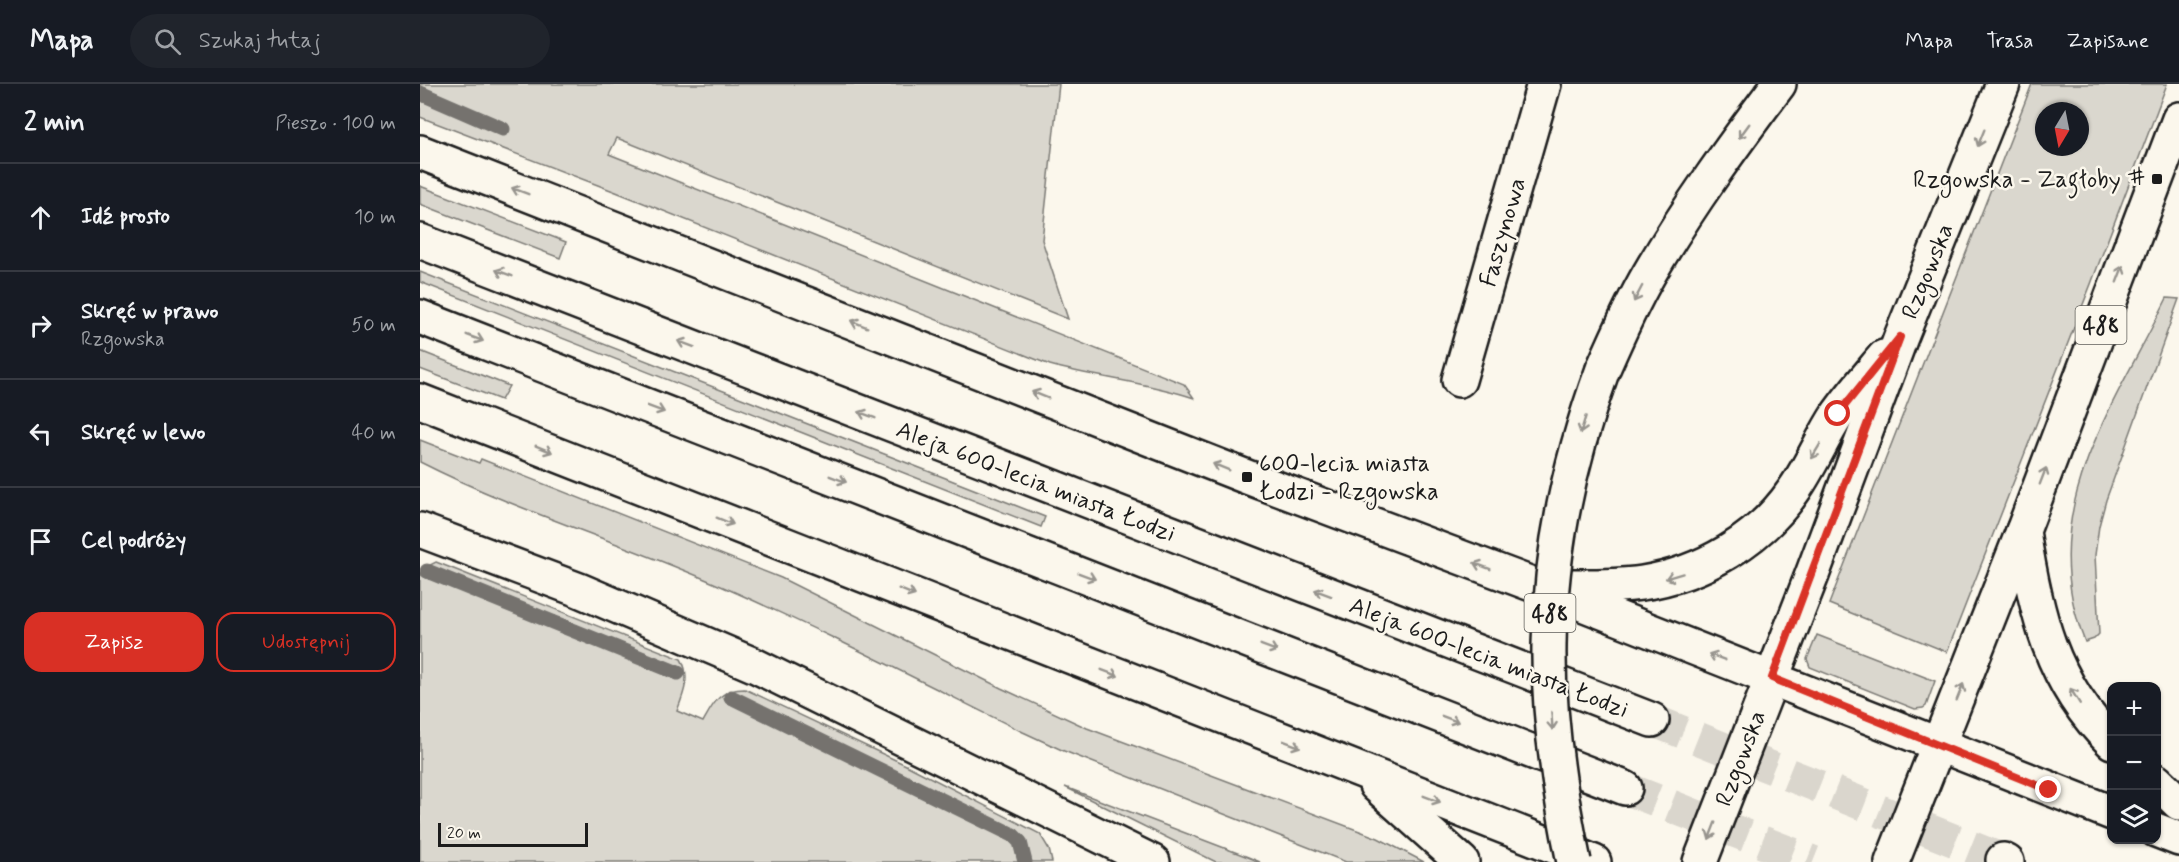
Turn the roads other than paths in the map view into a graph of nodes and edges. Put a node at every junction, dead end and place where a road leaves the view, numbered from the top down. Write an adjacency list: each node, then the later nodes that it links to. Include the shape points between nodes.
1 (1544, 84): 9 (main road, Faszynowa)
2 (1779, 84): 27 (main road, 488, one-way to 27, bridge, via 1678,225 1639,293 1603,369 1576,448 1562,513 1549,646 1552,724)
3 (2003, 84): 8 (main road, Rzgowska, one-way to 8)
4 (2179, 119): 12 (main road, 488, one-way to 4)
5 (420, 152): 13 (main road, one-way to 5, via 1247,477)
6 (420, 241): 15 (main road, Aleja 600-lecia miasta Łodzi, one-way to 6)
7 (420, 317): 20 (main road, one-way to 20)
8 (1900, 337): 13 (main road, one-way to 13, via 1838,414 1795,489 1764,526 1745,540 1692,570 1667,579 1613,586); 14 (main road, Rzgowska)
9 (1459, 380)
10 (420, 401): 18 (main road, one-way to 18)
11 (420, 530): 25 (main road, via 579,590 754,665)
12 (2023, 531): 16 (main road, 488, one-way to 12, via 2083,708 2047,642 2031,585); 17 (main road, one-way to 12)
13 (1537, 586): 14 (main road, one-way to 13)
14 (1772, 678): 17 (main road); 29 (main road, Rzgowska, one-way to 29)
15 (1652, 720)
16 (2107, 736)
17 (1938, 746): 22 (main road); 30 (main road)
18 (1358, 770): 26 (main road); 28 (main road, one-way to 28)
19 (2161, 786): 21 (main road)
20 (1626, 788)
21 (2179, 803)
22 (2107, 811)
23 (2161, 832): 24 (main road)
24 (2179, 839)
25 (1153, 862)
26 (1462, 862)
27 (1574, 862)
28 (1594, 862)
29 (1700, 862)
30 (1892, 862)

